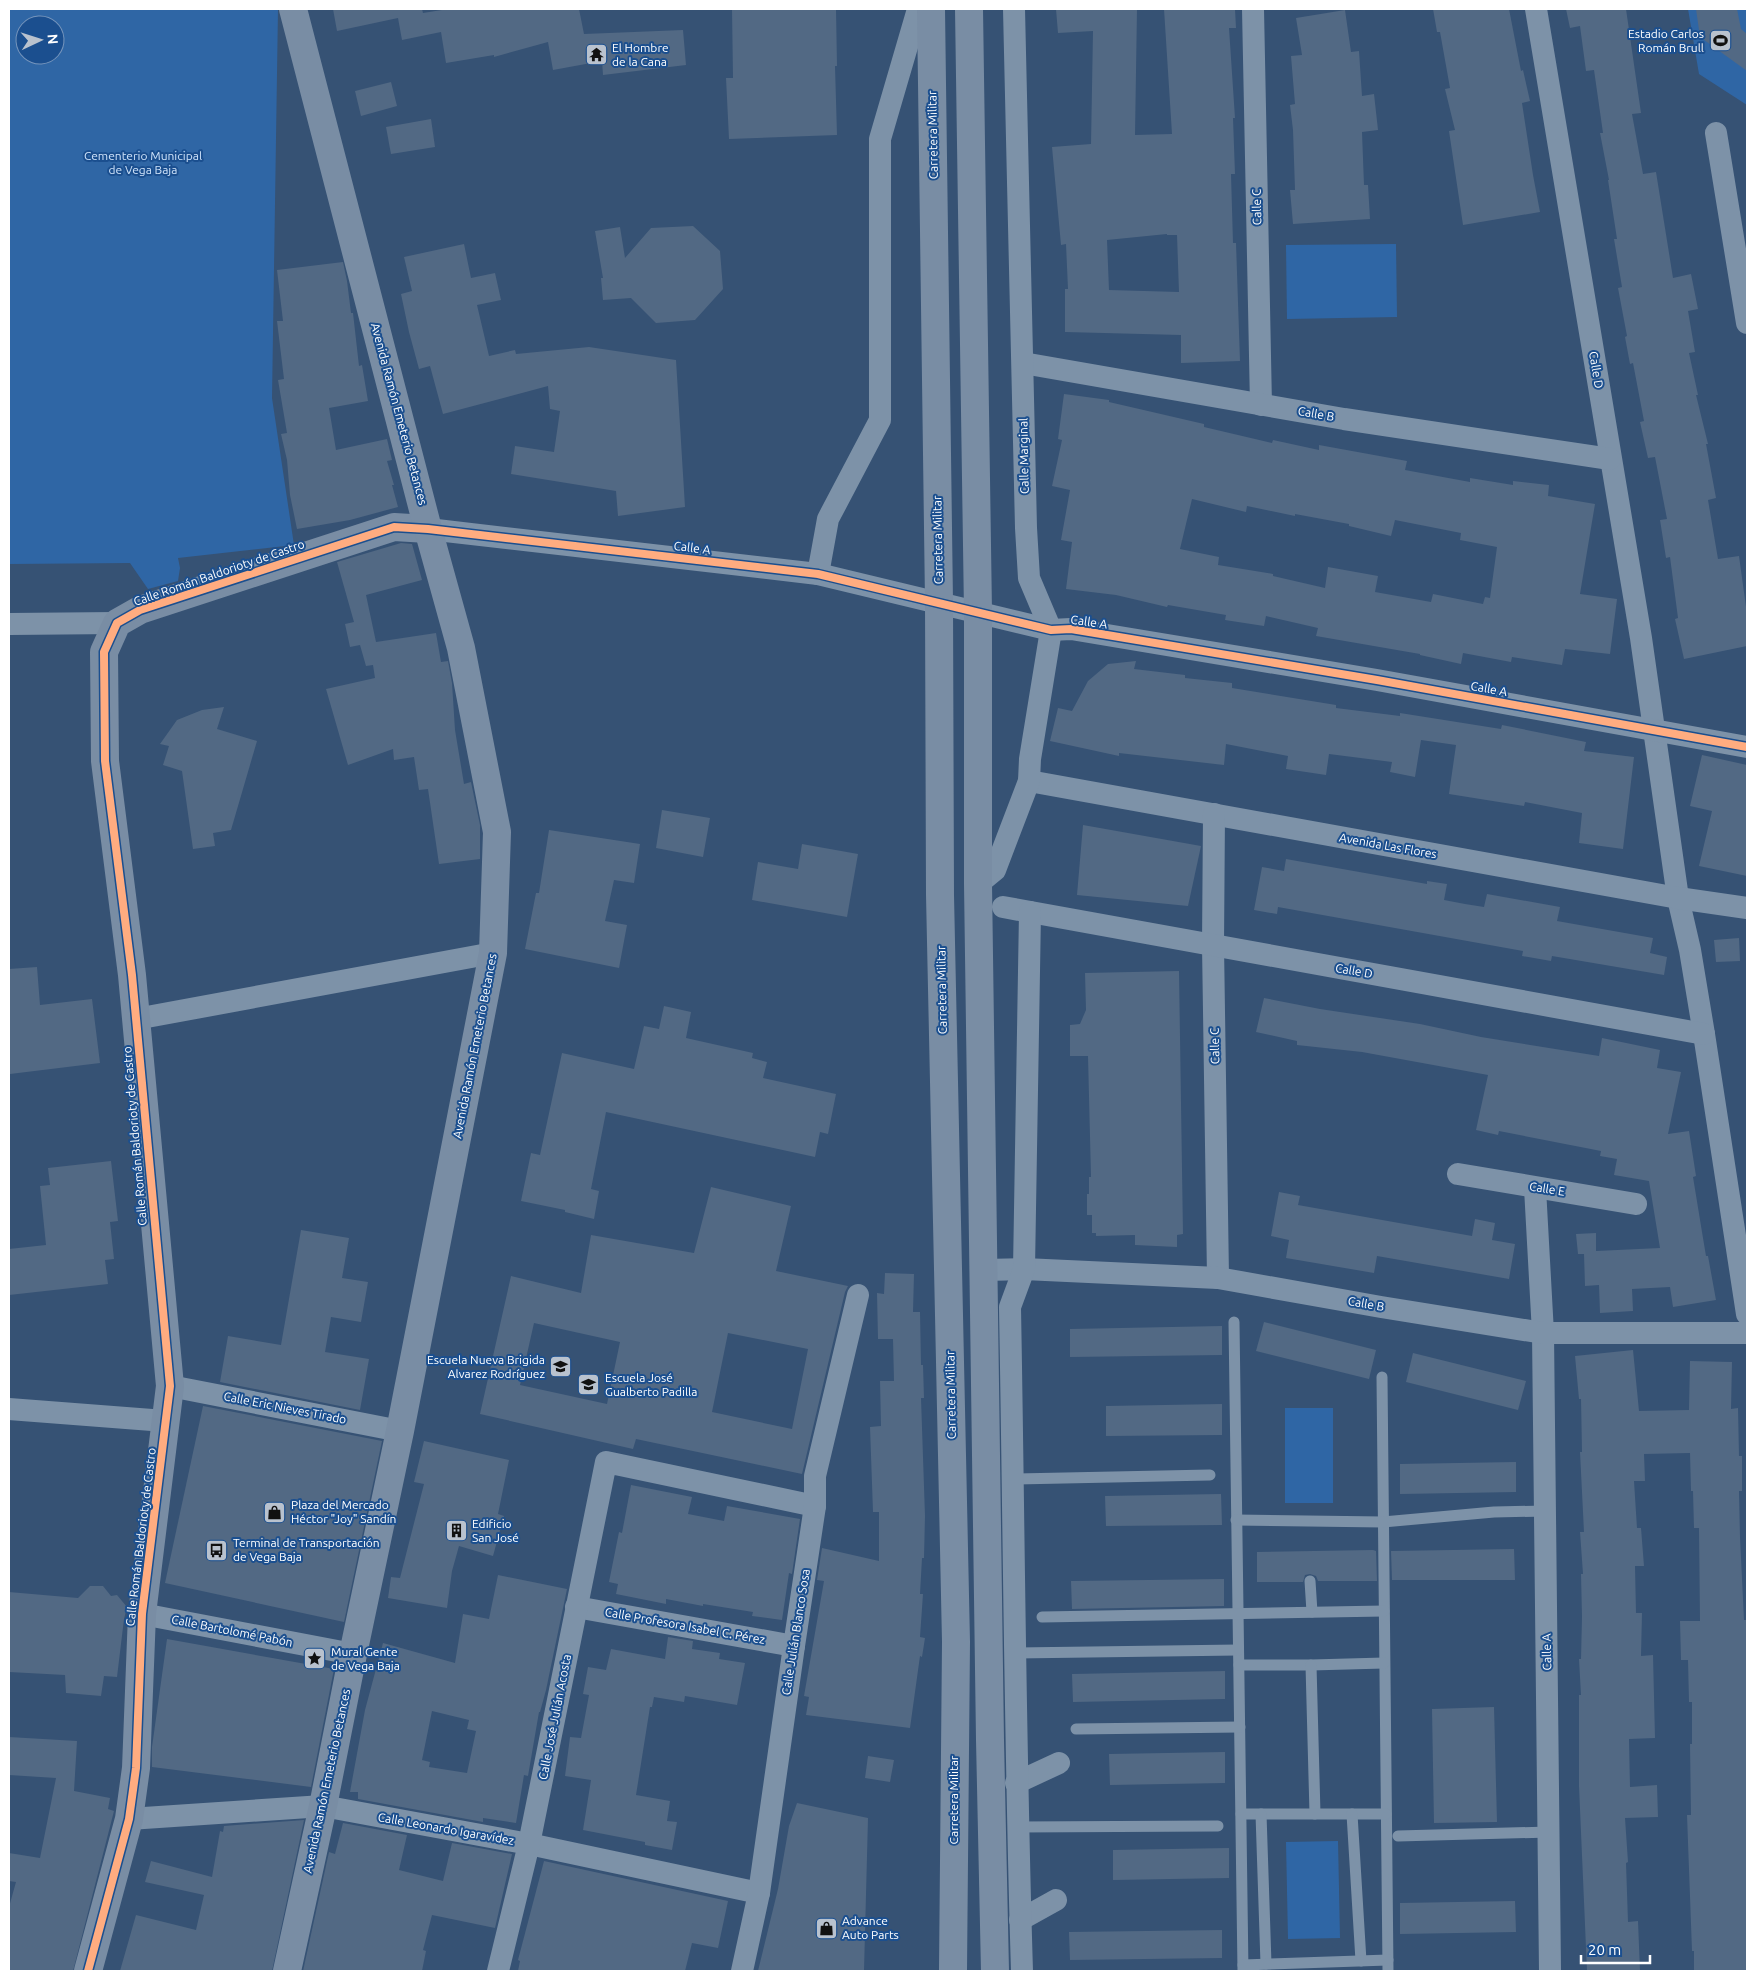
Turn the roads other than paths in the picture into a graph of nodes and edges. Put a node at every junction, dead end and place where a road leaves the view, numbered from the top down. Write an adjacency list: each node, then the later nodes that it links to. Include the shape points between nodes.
1 (293, 9): 14 (main road, Avenida Ramón Emeterio Betances)
2 (918, 9): 15 (street, via 880,139 880,420 828,519)
3 (932, 9): 16 (main road, Carretera Militar)
4 (970, 9): 17 (main road)
5 (1014, 9): 11 (street, Calle Marginal)
6 (1254, 9): 12 (street, Calle C)
7 (1536, 9): 13 (street, Calle D)
8 (1716, 133): 9 (street)
9 (1744, 276): 10 (street)
10 (1747, 323)
11 (1023, 363): 12 (street, Calle B); 20 (street, Calle Marginal, via 1029,578)
12 (1261, 405): 13 (street, Calle B)
13 (1610, 459): 21 (street, Calle D)
14 (428, 529): 15 (street, Calle A); 18 (main road, Calle Román Baldorioty de Castro, via 394,527 140,610); 31 (main road, Avenida Ramón Emeterio Betances, via 461,648 497,832)
15 (818, 574): 16 (street, Calle A)
16 (939, 602): 17 (street, Calle A); 97 (main road, Carretera Militar, via 940,905 956,1642)
17 (978, 612): 20 (street, Calle A); 25 (main road)
18 (118, 623): 19 (street); 32 (main road, Calle Román Baldorioty de Castro, via 104,652 105,761)
19 (9, 624)
20 (1051, 630): 21 (street, Calle A, via 1071,629 1377,680); 23 (street)
21 (1654, 731): 22 (street, Calle A); 26 (street, Calle D)
22 (1747, 747)
23 (1029, 781): 24 (street, Avenida Las Flores); 25 (street, via 995,870)
24 (1214, 814): 26 (street, Avenida Las Flores); 30 (street, Calle C)
25 (978, 884): 38 (main road)
26 (1678, 898): 28 (street, Avenida Las Flores); 33 (street, Calle D)
27 (1003, 907): 29 (street, Calle D)
28 (1747, 908)
29 (1030, 912): 30 (street, Calle D); 37 (street)
30 (1213, 945): 33 (street, Calle D); 39 (street, Calle C)
31 (493, 953): 32 (street); 49 (main road, Avenida Ramón Emeterio Betances)
32 (136, 1019): 46 (main road, Calle Román Baldorioty de Castro)
33 (1704, 1034): 41 (street, Calle D)
34 (1458, 1174): 35 (street, Calle E)
35 (1535, 1188): 36 (street, Calle E); 43 (street, Calle A)
36 (1636, 1204)
37 (1024, 1269): 38 (street, Calle B); 39 (street, Calle B); 51 (street, via 1010,1307)
38 (985, 1270): 98 (main road)
39 (1218, 1278): 43 (street, Calle B)
40 (858, 1294): 52 (street, Calle Julián Blanco Sosa, via 815,1476)
41 (1747, 1314)
42 (1234, 1322): 54 (lane)
43 (1543, 1333): 44 (street, Calle B); 53 (street, Calle A)
44 (1747, 1333)
45 (1382, 1376): 55 (lane)
46 (170, 1386): 48 (main road, Calle Román Baldorioty de Castro); 49 (street, Calle Eric Nieves Tirado)
47 (9, 1409): 48 (street)
48 (165, 1421): 60 (main road, Calle Román Baldorioty de Castro)
49 (400, 1431): 66 (main road, Avenida Ramón Emeterio Betances)
50 (1210, 1475): 51 (lane)
51 (1013, 1479): 65 (street)
52 (816, 1506): 57 (street, Calle José Julián Acosta, via 606,1462); 63 (street, Calle Julián Blanco Sosa)
53 (1545, 1511): 55 (lane); 83 (street, Calle A)
54 (1236, 1520): 55 (lane); 61 (lane)
55 (1383, 1522): 58 (lane)
56 (1310, 1582): 59 (lane)
57 (576, 1606): 63 (street, Calle Profesora Isabel C. Pérez); 85 (street, Calle José Julián Acosta)
58 (1384, 1611): 59 (lane); 67 (lane)
59 (1312, 1612): 61 (lane)
60 (142, 1614): 66 (street, Calle Bartolomé Pabón); 80 (main road, Calle Román Baldorioty de Castro, via 136,1768)
61 (1238, 1614): 62 (lane); 64 (lane)
62 (1042, 1617)
63 (794, 1646): 86 (street, Calle Julián Blanco Sosa)
64 (1238, 1650): 65 (lane); 68 (lane)
65 (1016, 1653): 73 (street)
66 (352, 1654): 74 (main road, Avenida Ramón Emeterio Betances)
67 (1384, 1663): 69 (lane); 79 (lane)
68 (1239, 1664): 69 (lane); 70 (lane)
69 (1311, 1665): 77 (lane)
70 (1240, 1727): 71 (lane); 75 (lane)
71 (1076, 1729)
72 (1059, 1763): 73 (street)
73 (1016, 1783): 82 (street)
74 (323, 1806): 80 (street, Calle Leonardo Igaravídez); 85 (street, Calle Leonardo Igaravídez); 94 (main road, Avenida Ramón Emeterio Betances)
75 (1241, 1814): 76 (lane); 92 (lane)
76 (1261, 1814): 77 (lane); 90 (lane)
77 (1315, 1814): 78 (lane)
78 (1352, 1814): 79 (lane); 89 (lane)
79 (1386, 1814): 91 (lane)
80 (129, 1819): 93 (main road, Calle Román Baldorioty de Castro)
81 (1218, 1826): 82 (lane)
82 (1017, 1828): 88 (street)
83 (1549, 1832): 84 (lane); 100 (street, Calle A)
84 (1398, 1836)
85 (530, 1844): 86 (street, Calle Leonardo Igaravídez); 95 (street, Calle José Julián Acosta)
86 (759, 1893): 96 (street, Calle Julián Blanco Sosa)
87 (1056, 1900): 88 (street)
88 (1020, 1920): 99 (street)
89 (1361, 1961): 90 (lane); 91 (lane)
90 (1266, 1964): 92 (lane)
91 (1388, 1966)
92 (1243, 1968)
93 (88, 1971)
94 (287, 1971)
95 (498, 1971)
96 (742, 1971)
97 (953, 1971)
98 (995, 1971)
99 (1022, 1971)
100 (1550, 1971)

